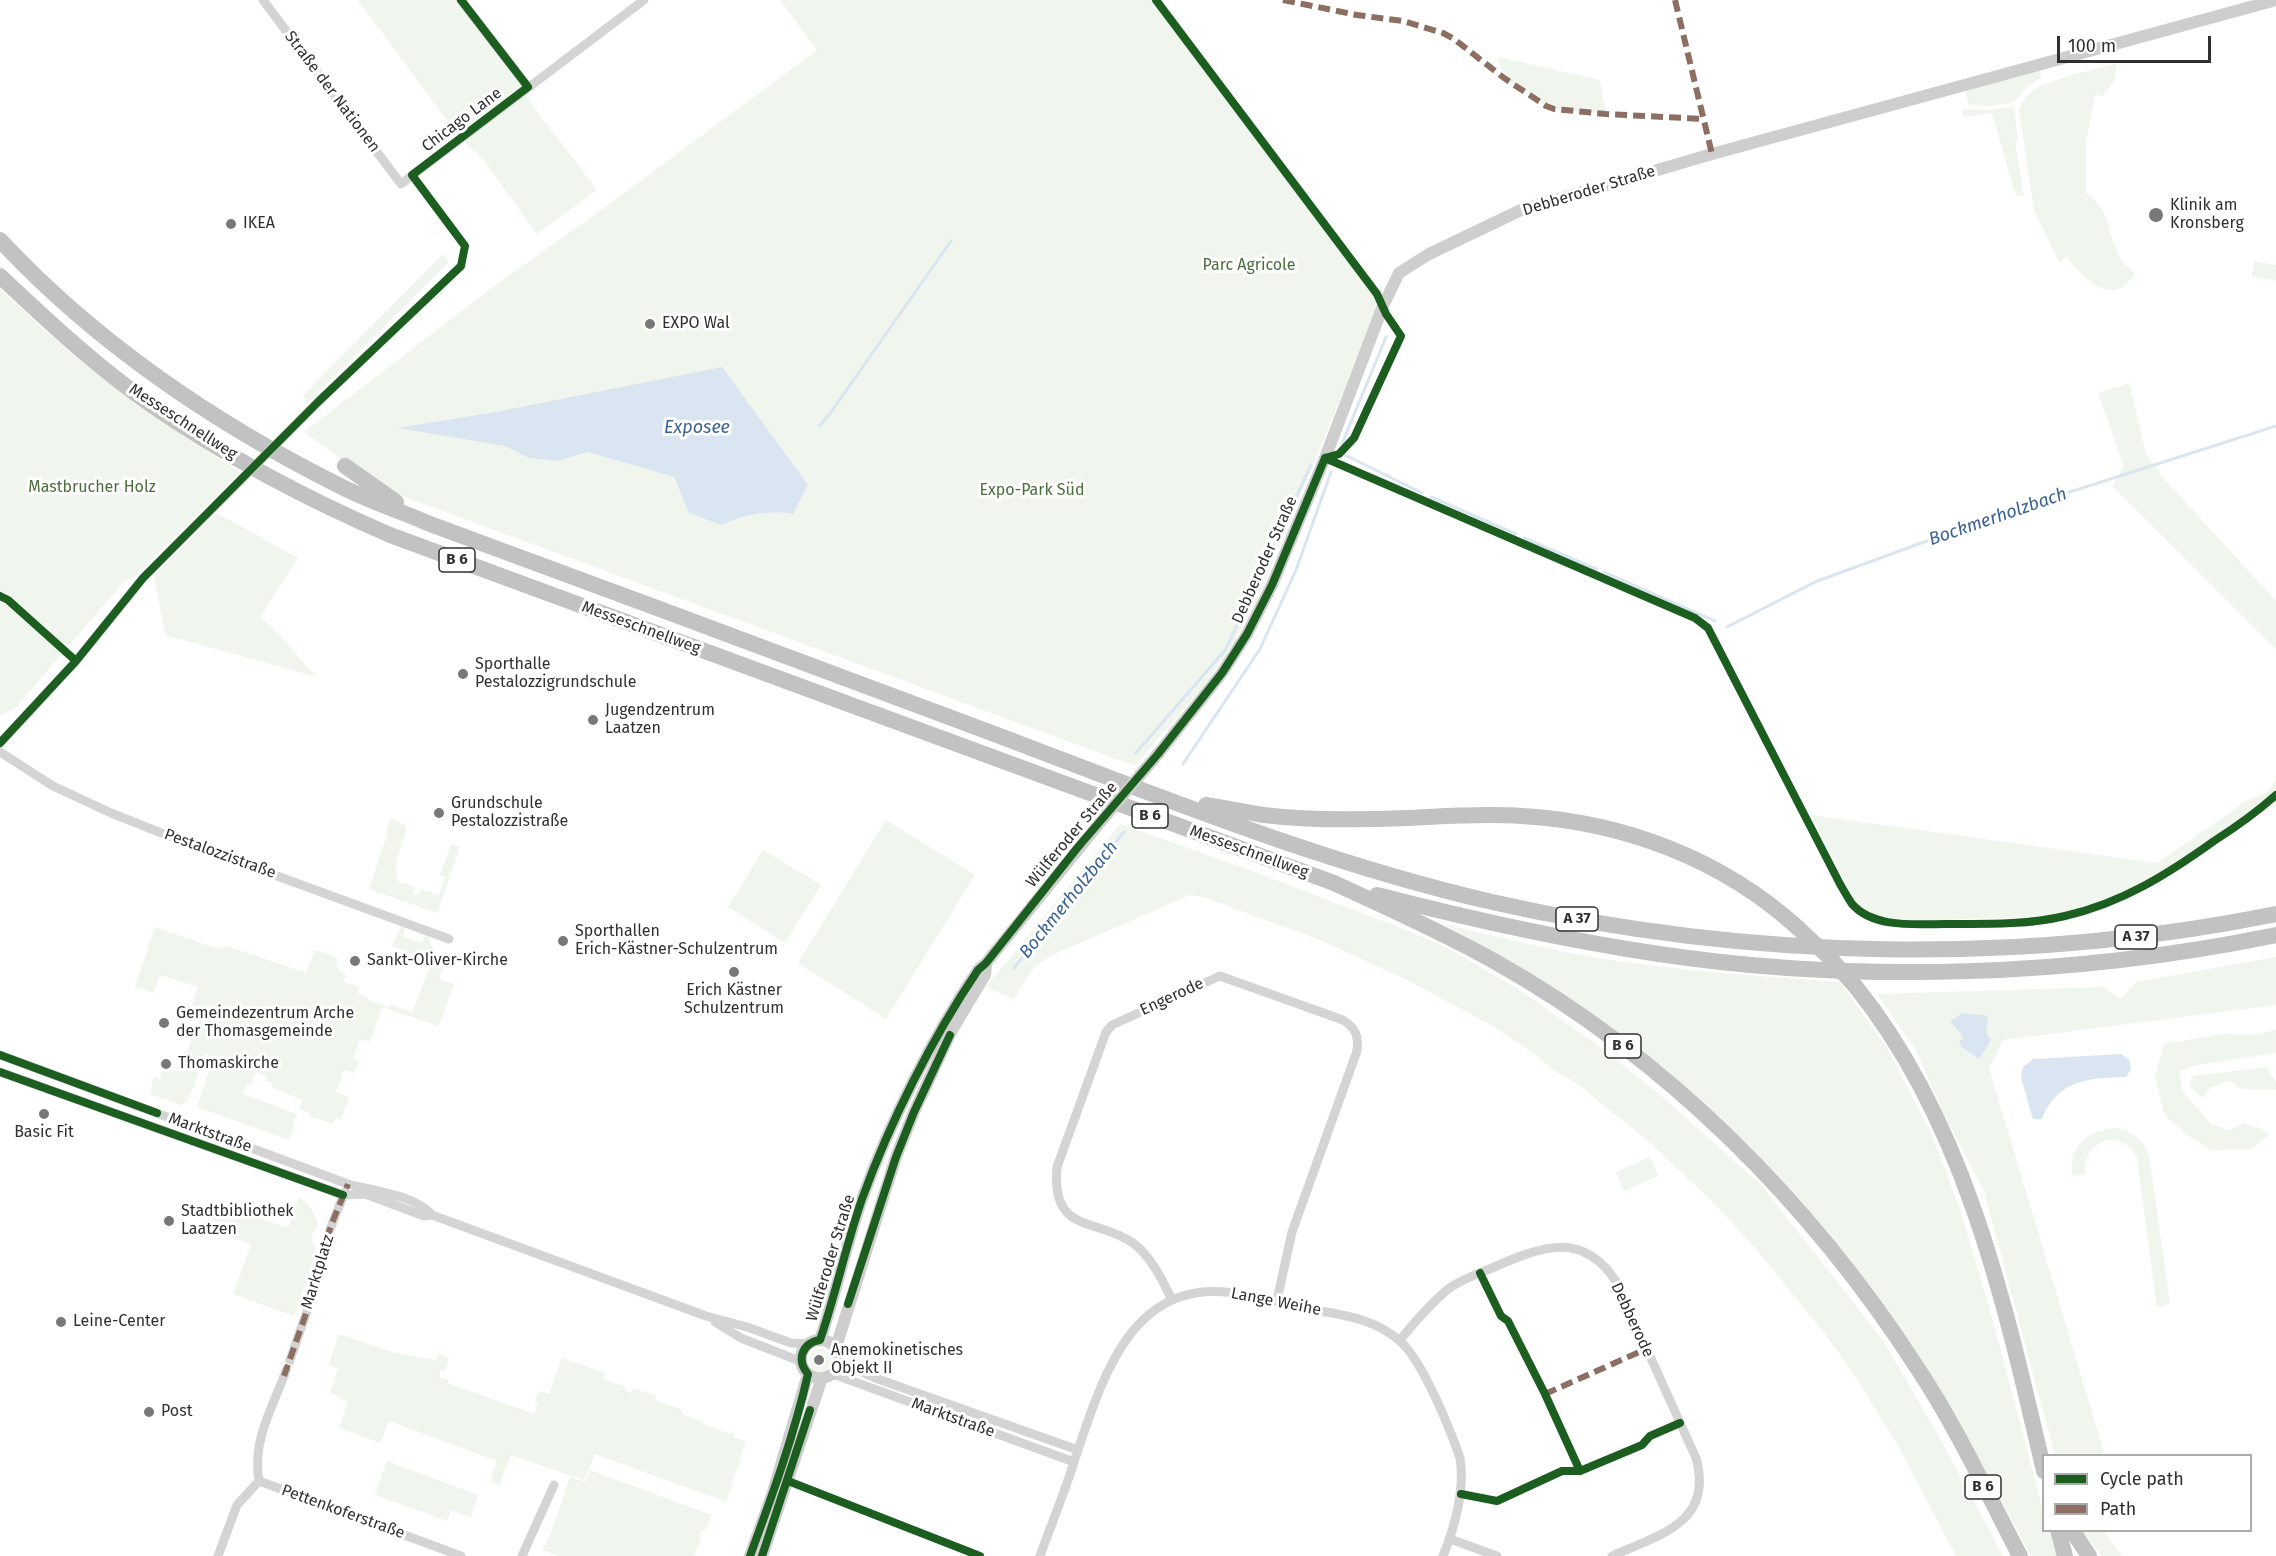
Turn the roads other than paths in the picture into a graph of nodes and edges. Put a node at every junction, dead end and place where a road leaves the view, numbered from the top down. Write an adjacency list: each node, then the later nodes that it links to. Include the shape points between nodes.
1 (263, 0): 6 (street, Straße der Nationen)
2 (461, 0): 5 (street)
3 (644, 0): 5 (street, Chicago Lane)
4 (2276, 0): 14 (street, Debberoder Straße, via 1521,210 1399,273 1272,585 1248,634)
5 (528, 87): 6 (street, Chicago Lane)
6 (401, 184)
7 (0, 240): 11 (highway, Messeschnellweg / B 6, via 76,312 220,420 347,489)
8 (0, 276): 16 (highway, Messeschnellweg / B 6, via 68,338 153,405 215,446 336,512)
9 (368, 354): 12 (street, bridge, via 143,578 76,661)
10 (345, 466): 11 (highway)
11 (430, 524): 15 (highway, Messeschnellweg / B 6)
12 (0, 743)
13 (0, 752): 19 (street, Pestalozzistraße, via 53,786 111,813)
14 (1158, 754): 22 (street, Wülferoder Straße, bridge, via 986,963 984,975)
15 (1175, 801): 17 (highway, A 37, via 1338,858 1490,901 1595,922 1737,942 1844,949 2033,946 2168,933); 39 (highway, B 6, bridge, via 1292,818 1520,816 1578,822 1645,838 1703,862 1774,907 1856,987 1899,1046 1938,1121 1992,1266)
16 (1334, 883): 18 (highway, A 37, via 1581,941 1671,956 1845,971 1941,971 2115,961); 55 (highway, B 6, via 1456,940 1533,984 1641,1060 1739,1146 1820,1235 1892,1329 1948,1418)
17 (2276, 914)
18 (2276, 935)
19 (449, 939)
20 (0, 1055): 23 (street, Marktstraße)
21 (0, 1072): 24 (street, Marktstraße)
22 (914, 1095): 30 (street, Wülferoder Straße, via 862,1201); 31 (street, Wülferoder Straße)
23 (348, 1184): 24 (street, Marktplatz); 25 (street, Marktstraße, via 425,1207)
24 (343, 1195): 25 (street, Marktstraße, via 365,1194 424,1216); 32 (street, Marktplatz)
25 (432, 1215): 28 (street, Marktstraße)
26 (1172, 1300): 27 (street, Lange Weihe, via 1211,1291 1231,1291); 27 (street, Engerode, via 1148,1259 1134,1244 1081,1222 1065,1210 1057,1190 1057,1167 1106,1032 1112,1025 1220,976 1343,1020 1351,1025 1358,1041 1292,1232); 38 (street, Lange Weihe, via 1140,1322 1118,1351)
27 (1278, 1300): 29 (street, Lange Weihe, via 1365,1320)
28 (706, 1317): 30 (street, Marktstraße, via 790,1343); 33 (street, Marktstraße, via 741,1338)
29 (1400, 1340): 45 (street, Lange Weihe, via 1422,1370 1460,1458 1461,1494); 54 (street, Debberode, via 1448,1289 1528,1252 1563,1247 1579,1251 1602,1265 1617,1284 1696,1458 1701,1484 1697,1503 1682,1522)
30 (814, 1342): 31 (street, via 829,1341); 33 (street, via 803,1352)
31 (836, 1347): 34 (street)
32 (290, 1360)
33 (802, 1362): 35 (street)
34 (840, 1362): 37 (street); 38 (street, Marktstraße)
35 (808, 1374): 37 (street); 49 (street)
36 (284, 1376): 41 (street, via 258,1443)
37 (827, 1376): 40 (street, Marktstraße); 50 (street)
38 (1078, 1450): 40 (street, Lange Weihe)
39 (2041, 1453)
40 (1074, 1462): 51 (street, Lange Weihe)
41 (259, 1481): 46 (street, via 237,1505); 47 (street, Pettenkoferstraße)
42 (555, 1485): 48 (street)
43 (2059, 1532): 56 (highway)
44 (2073, 1532): 57 (highway)
45 (1450, 1539): 52 (street, Lange Weihe); 53 (street)
46 (218, 1556)
47 (461, 1556)
48 (522, 1556)
49 (750, 1556)
50 (762, 1556)
51 (1040, 1556)
52 (1443, 1556)
53 (1497, 1556)
54 (1612, 1556)
55 (2020, 1556)
56 (2065, 1556)
57 (2089, 1556)

